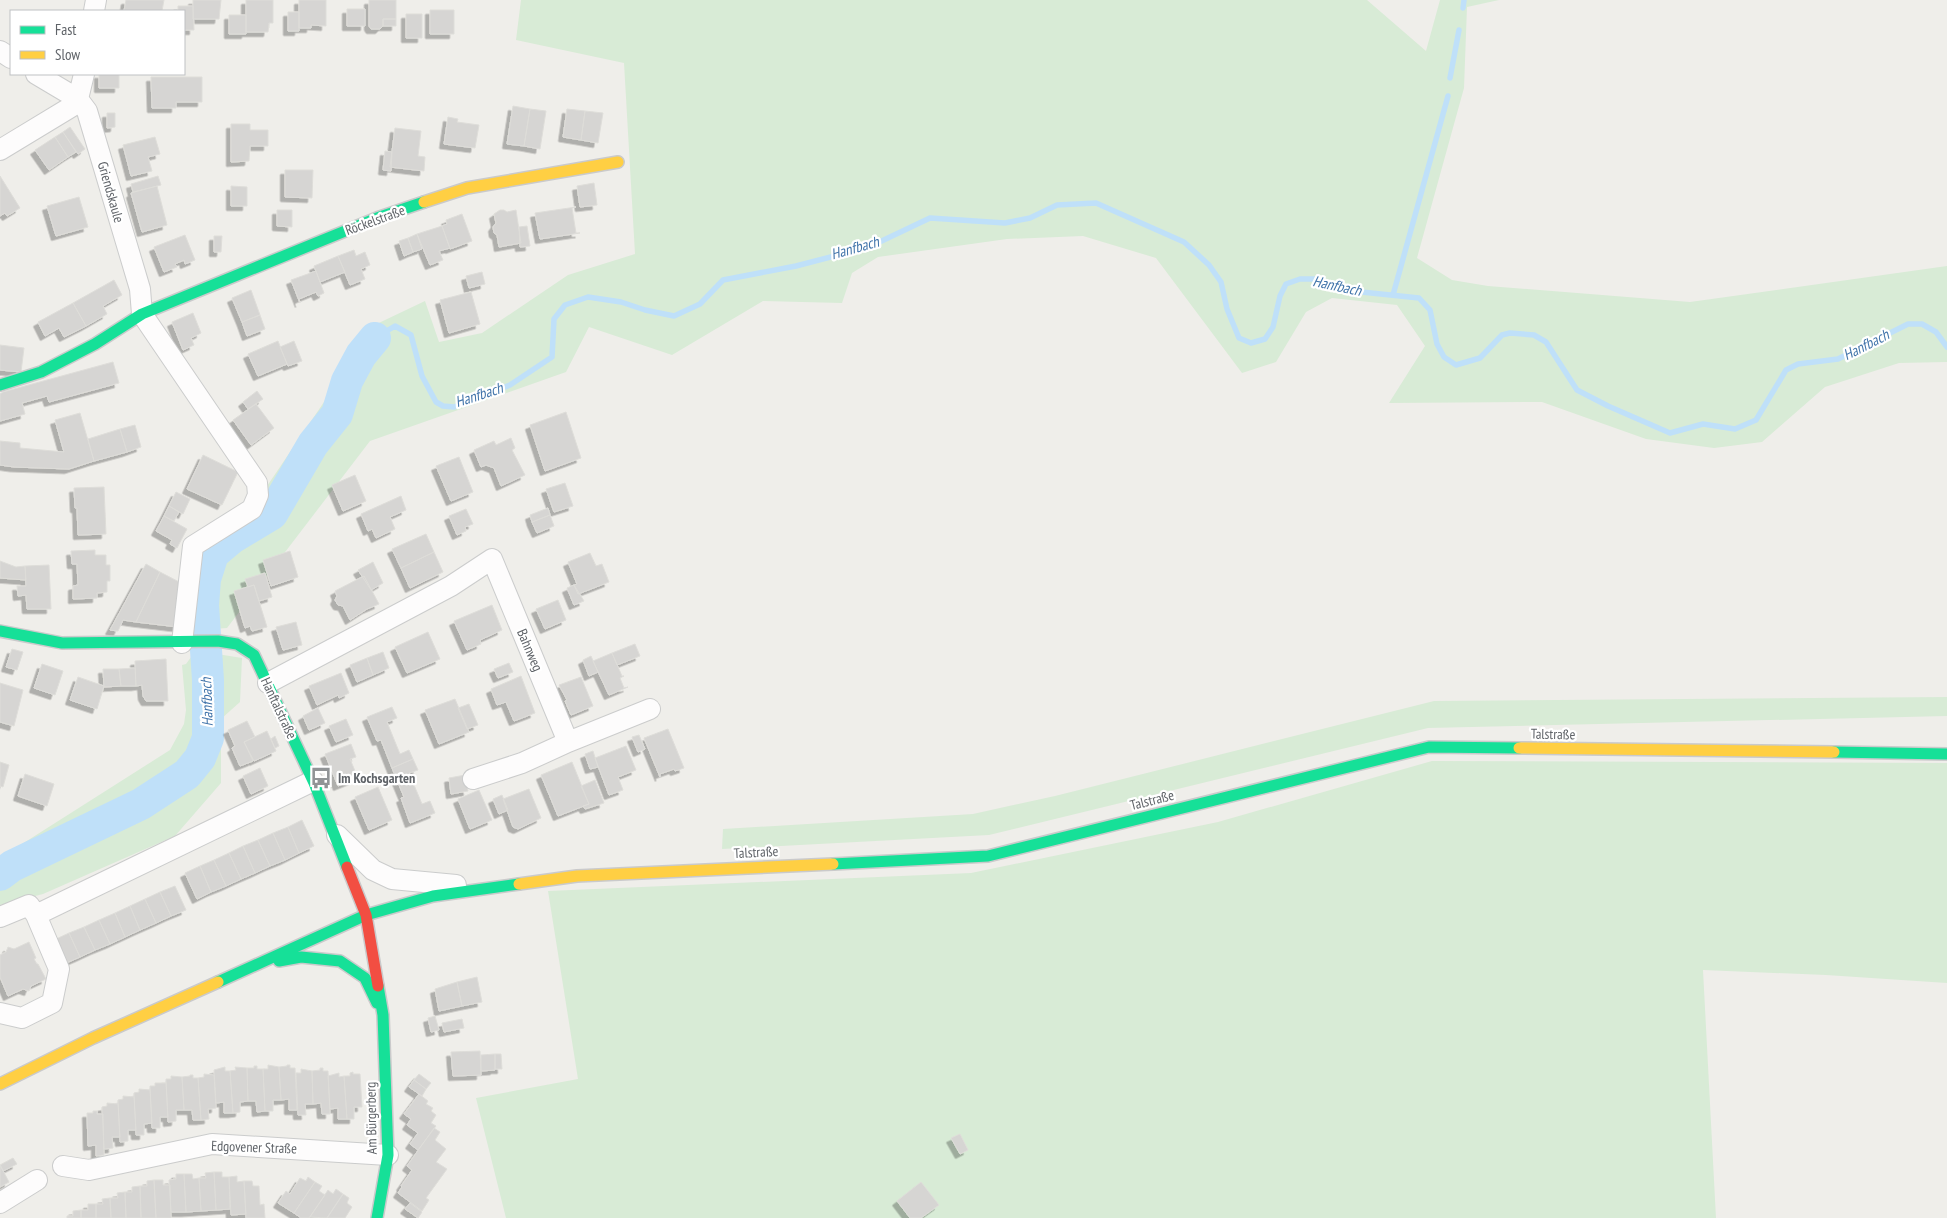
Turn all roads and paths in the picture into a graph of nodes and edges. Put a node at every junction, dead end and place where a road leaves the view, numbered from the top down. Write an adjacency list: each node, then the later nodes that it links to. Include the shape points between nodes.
1 (38, 75): 3 (street)
2 (84, 75): 3 (street)
3 (78, 99): 4 (street, via 71,107); 6 (street, Griendskaule, via 87,111 140,288)
4 (0, 150)
5 (618, 162): 6 (main road, Röckelstraße, via 466,188 377,218)
6 (142, 314): 7 (main road, Röckelstraße, via 42,372); 9 (street, via 258,483 258,495 252,509 193,546)
7 (0, 385)
8 (0, 631): 9 (main road, Hanftalstraße, via 62,642)
9 (188, 642): 10 (main road, Hanftalstraße, via 236,644 254,655)
10 (268, 683): 12 (street, Bahnweg, via 451,586 492,559); 15 (main road, Hanftalstraße)
11 (650, 709): 12 (street)
12 (568, 742): 14 (street)
13 (1947, 754): 17 (main road, Talstraße, via 1429,747 988,856 577,876)
14 (473, 780)
15 (313, 781): 16 (main road, Hanftalstraße); 18 (street)
16 (333, 831): 17 (street, Hanftalstraße, via 373,870 392,879); 19 (main road, Hanftalstraße)
17 (503, 885): 19 (main road, Talstraße, via 433,896)
18 (36, 915): 20 (street, via 29,905); 22 (street, via 59,969 52,1003 22,1018)
19 (366, 915): 21 (main road, Talstraße); 23 (main road, Am Bürgerberg)
20 (0, 917)
21 (254, 966): 23 (main road, Am Bürgerberg, via 301,957 340,961 365,978); 24 (main road, via 93,1038)
22 (0, 1013)
23 (383, 1016): 25 (main road, Am Bürgerberg)
24 (0, 1084)
25 (388, 1154): 26 (street, Edgovener Straße, via 212,1144 89,1170); 29 (main road, Am Bürgerberg)
26 (63, 1166)
27 (37, 1180): 28 (street)
28 (0, 1203)
29 (377, 1218)

